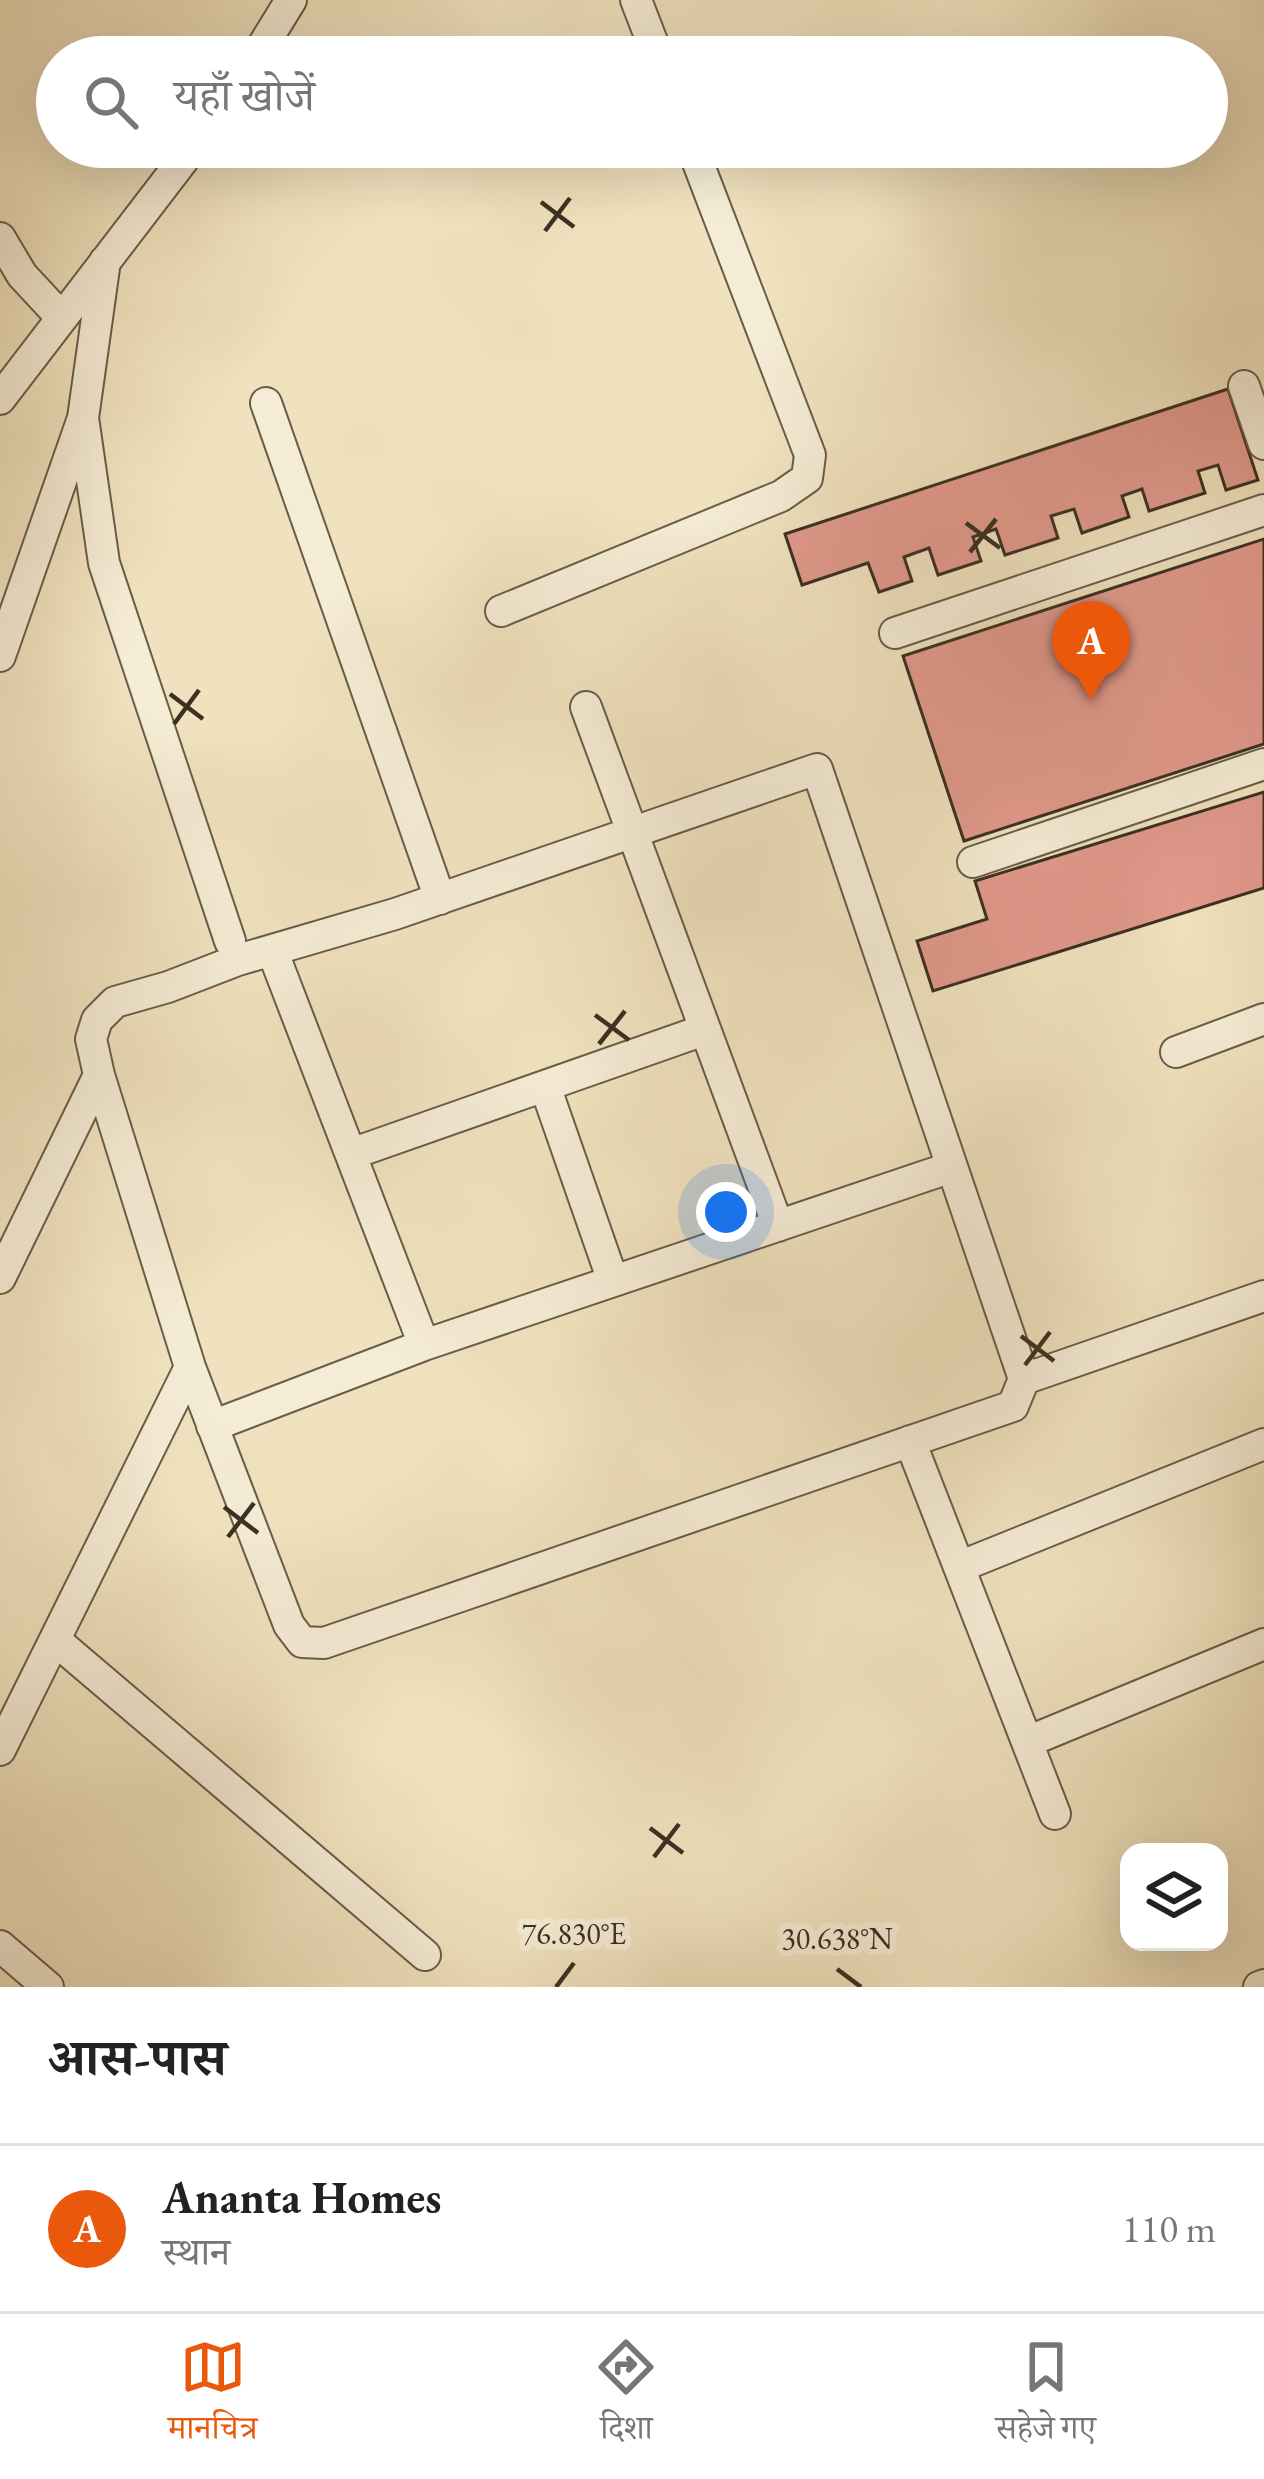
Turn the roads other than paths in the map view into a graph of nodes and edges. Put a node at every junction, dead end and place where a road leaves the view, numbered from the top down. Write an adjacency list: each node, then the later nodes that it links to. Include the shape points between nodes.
1 (291, 0): 3 (street)
2 (636, 0): 4 (street)
3 (269, 36)
4 (650, 36)
5 (177, 168): 8 (street)
6 (700, 168): 16 (street, via 810,455 807,478 781,496)
7 (0, 238): 9 (street)
8 (105, 261): 9 (street); 13 (street)
9 (62, 317): 11 (street)
10 (1244, 386): 14 (street)
11 (0, 399)
12 (266, 403): 23 (street)
13 (83, 418): 18 (street); 24 (street, via 104,563)
14 (1264, 444)
15 (1264, 510): 17 (street)
16 (501, 611)
17 (895, 633)
18 (0, 656)
19 (586, 707): 21 (street)
20 (1264, 764): 22 (street)
21 (630, 833): 23 (street); 27 (street); 32 (street, via 817,769)
22 (974, 862)
23 (440, 899): 25 (street)
24 (230, 941)
25 (272, 950): 29 (street, via 115,1002 91,1039); 31 (street)
26 (1264, 1019): 28 (street)
27 (704, 1030): 30 (street); 33 (street)
28 (1176, 1052)
29 (99, 1075): 34 (street); 38 (street)
30 (545, 1086): 31 (street); 35 (street)
31 (351, 1154): 37 (street)
32 (952, 1167): 33 (street); 39 (street)
33 (778, 1226): 35 (street)
34 (0, 1278)
35 (613, 1282): 37 (street)
36 (1264, 1296): 39 (street)
37 (424, 1345): 40 (street)
38 (190, 1367): 40 (street); 44 (street)
39 (1024, 1379): 41 (street, via 1013,1406)
40 (212, 1426): 41 (street, via 289,1625 302,1642 325,1643)
41 (910, 1441): 43 (street)
42 (1264, 1444): 43 (street)
43 (959, 1568): 46 (street)
44 (55, 1640): 47 (street); 50 (street)
45 (1264, 1644): 46 (street)
46 (1027, 1742): 48 (street)
47 (0, 1750)
48 (1055, 1814)
49 (0, 1946): 51 (street)
50 (424, 1954)
51 (48, 1987)

